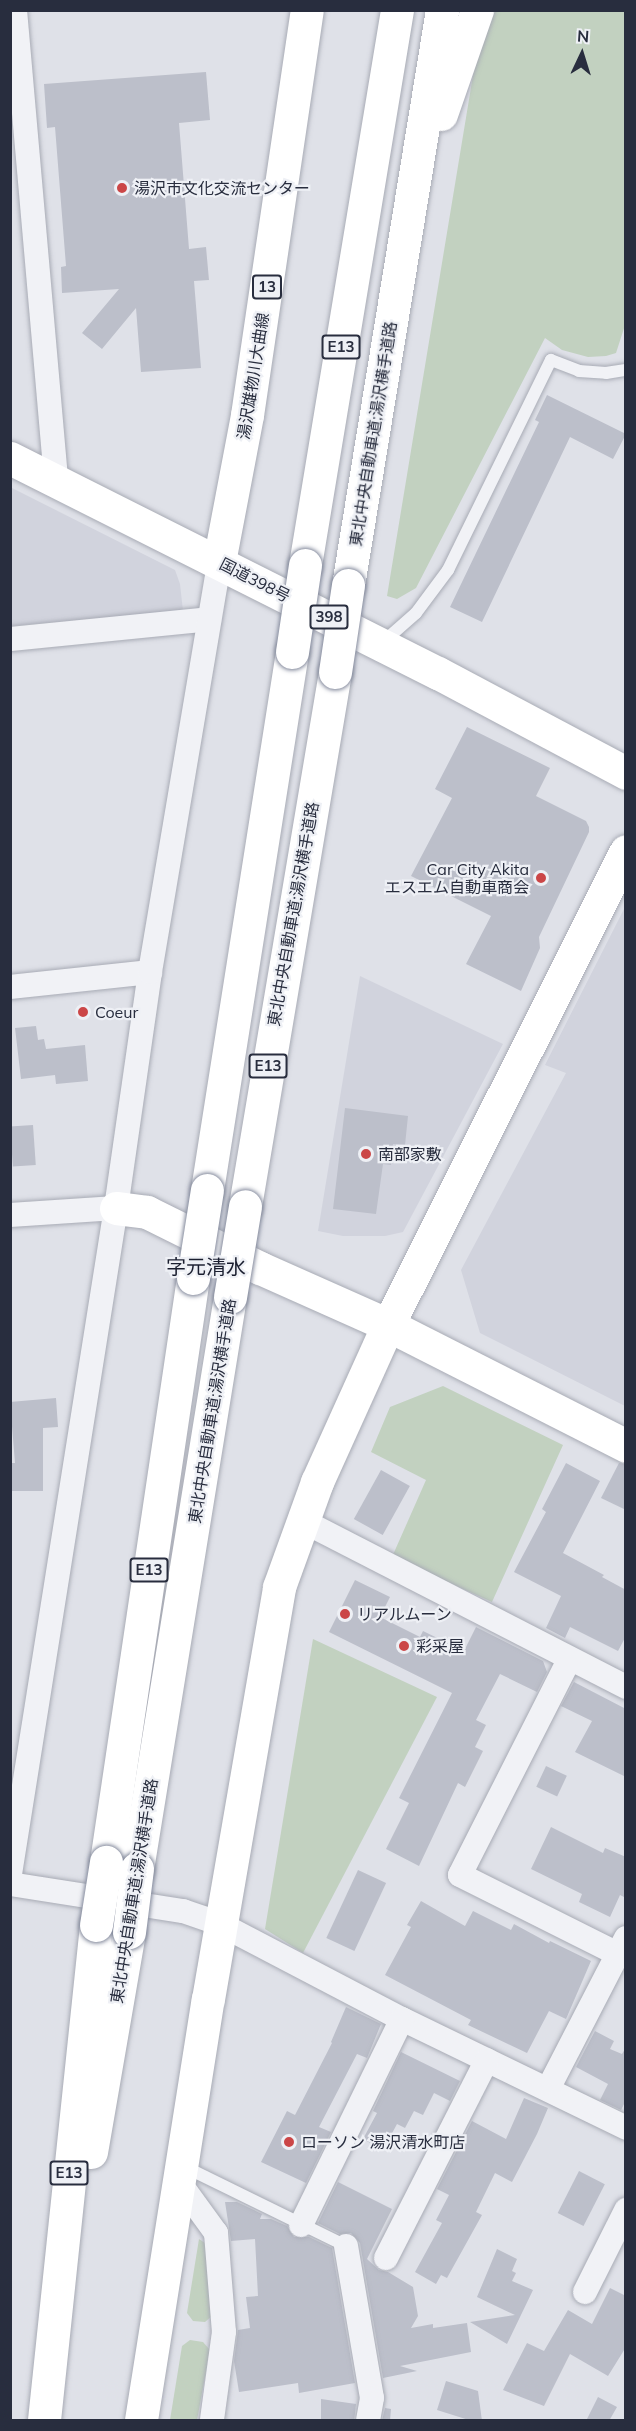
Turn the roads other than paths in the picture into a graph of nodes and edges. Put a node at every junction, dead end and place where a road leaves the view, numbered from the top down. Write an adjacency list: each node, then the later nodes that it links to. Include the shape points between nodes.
1 (15, 10): 11 (street)
2 (308, 10): 12 (main road, 湯沢雄物川大曲線 / 13, via 247,415)
3 (382, 10): 7 (main road)
4 (397, 10): 7 (main road, 東北中央自動車道;湯沢横手道路 / E13)
5 (442, 10): 8 (main road, 東北中央自動車道;湯沢横手道路 / E13)
6 (477, 10): 8 (main road)
7 (377, 129): 42 (main road, 東北中央自動車道;湯沢横手道路 / E13, bridge, via 193,1278 96,1925)
8 (412, 196): 42 (main road, 東北中央自動車道;湯沢横手道路 / E13, bridge, via 129,1932)
9 (626, 370): 15 (lane, via 579,371 551,360 448,570 416,614)
10 (10, 458): 11 (main road, 国道398号 / 398)
11 (56, 480): 12 (main road, 国道398号 / 398)
12 (219, 562): 13 (street); 15 (main road, 国道398号 / 398)
13 (209, 619): 14 (street); 18 (street)
14 (10, 639)
15 (381, 644): 16 (main road, 国道398号 / 398)
16 (626, 772)
17 (626, 851): 22 (main road)
18 (150, 972): 19 (street); 20 (street)
19 (10, 987)
20 (116, 1208): 21 (street); 22 (main road, via 147,1212); 27 (street)
21 (10, 1215)
22 (388, 1325): 23 (main road); 24 (main road)
23 (626, 1446)
24 (303, 1521): 25 (street); 30 (main road, via 279,1587)
25 (569, 1660): 26 (street); 31 (street, via 460,1875)
26 (626, 1687)
27 (18, 1783): 28 (street)
28 (10, 1874)
29 (10, 1884): 30 (street, via 183,1911)
30 (221, 1924): 32 (street); 36 (main road)
31 (622, 1946): 34 (street)
32 (402, 2019): 33 (street); 38 (street)
33 (487, 2060): 34 (street); 40 (street)
34 (548, 2089): 35 (street)
35 (626, 2128)
36 (181, 2174): 38 (lane); 43 (main road); 44 (street, via 216,2233 224,2332)
37 (626, 2210): 41 (street)
38 (301, 2225): 39 (lane)
39 (346, 2246): 45 (street, via 372,2398)
40 (386, 2258)
41 (585, 2292)
42 (44, 2421)
43 (141, 2421)
44 (212, 2421)
45 (368, 2421)

